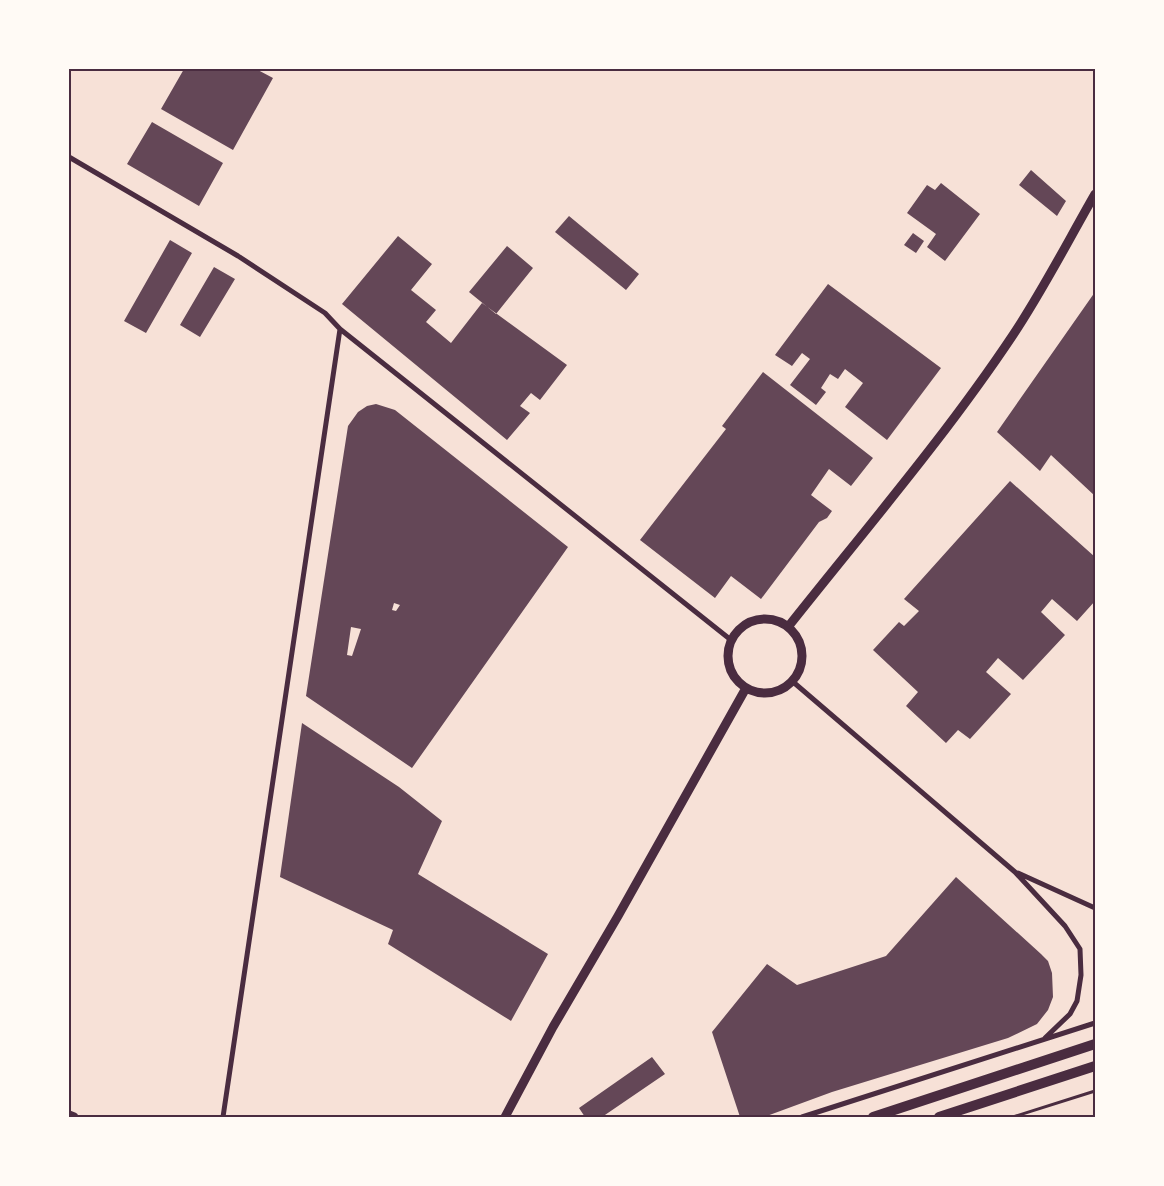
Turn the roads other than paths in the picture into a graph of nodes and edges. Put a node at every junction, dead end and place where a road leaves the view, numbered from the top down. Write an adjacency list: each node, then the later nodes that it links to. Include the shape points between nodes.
1 (69, 157): 3 (street, via 238,256 325,313)
2 (1095, 194): 4 (street, via 1014,334 986,374)
3 (340, 329): 5 (street); 16 (street)
4 (788, 627): 5 (street, via 777,621 752,621 740,628); 6 (street, via 796,635 802,656)
5 (731, 640): 7 (street, via 727,660 737,681)
6 (792, 682): 7 (street, via 768,693); 8 (street)
7 (746, 688): 17 (street)
8 (1015, 872): 9 (street); 11 (street, via 1065,926 1080,949 1082,975 1077,1001 1070,1014)
9 (1095, 908)
10 (1095, 1023): 11 (street)
11 (1045, 1038): 18 (street)
12 (1095, 1044): 19 (main road)
13 (1095, 1066): 20 (main road)
14 (69, 1115): 15 (street)
15 (74, 1117)
16 (223, 1117)
17 (505, 1117)
18 (802, 1117)
19 (873, 1117)
20 (939, 1117)

